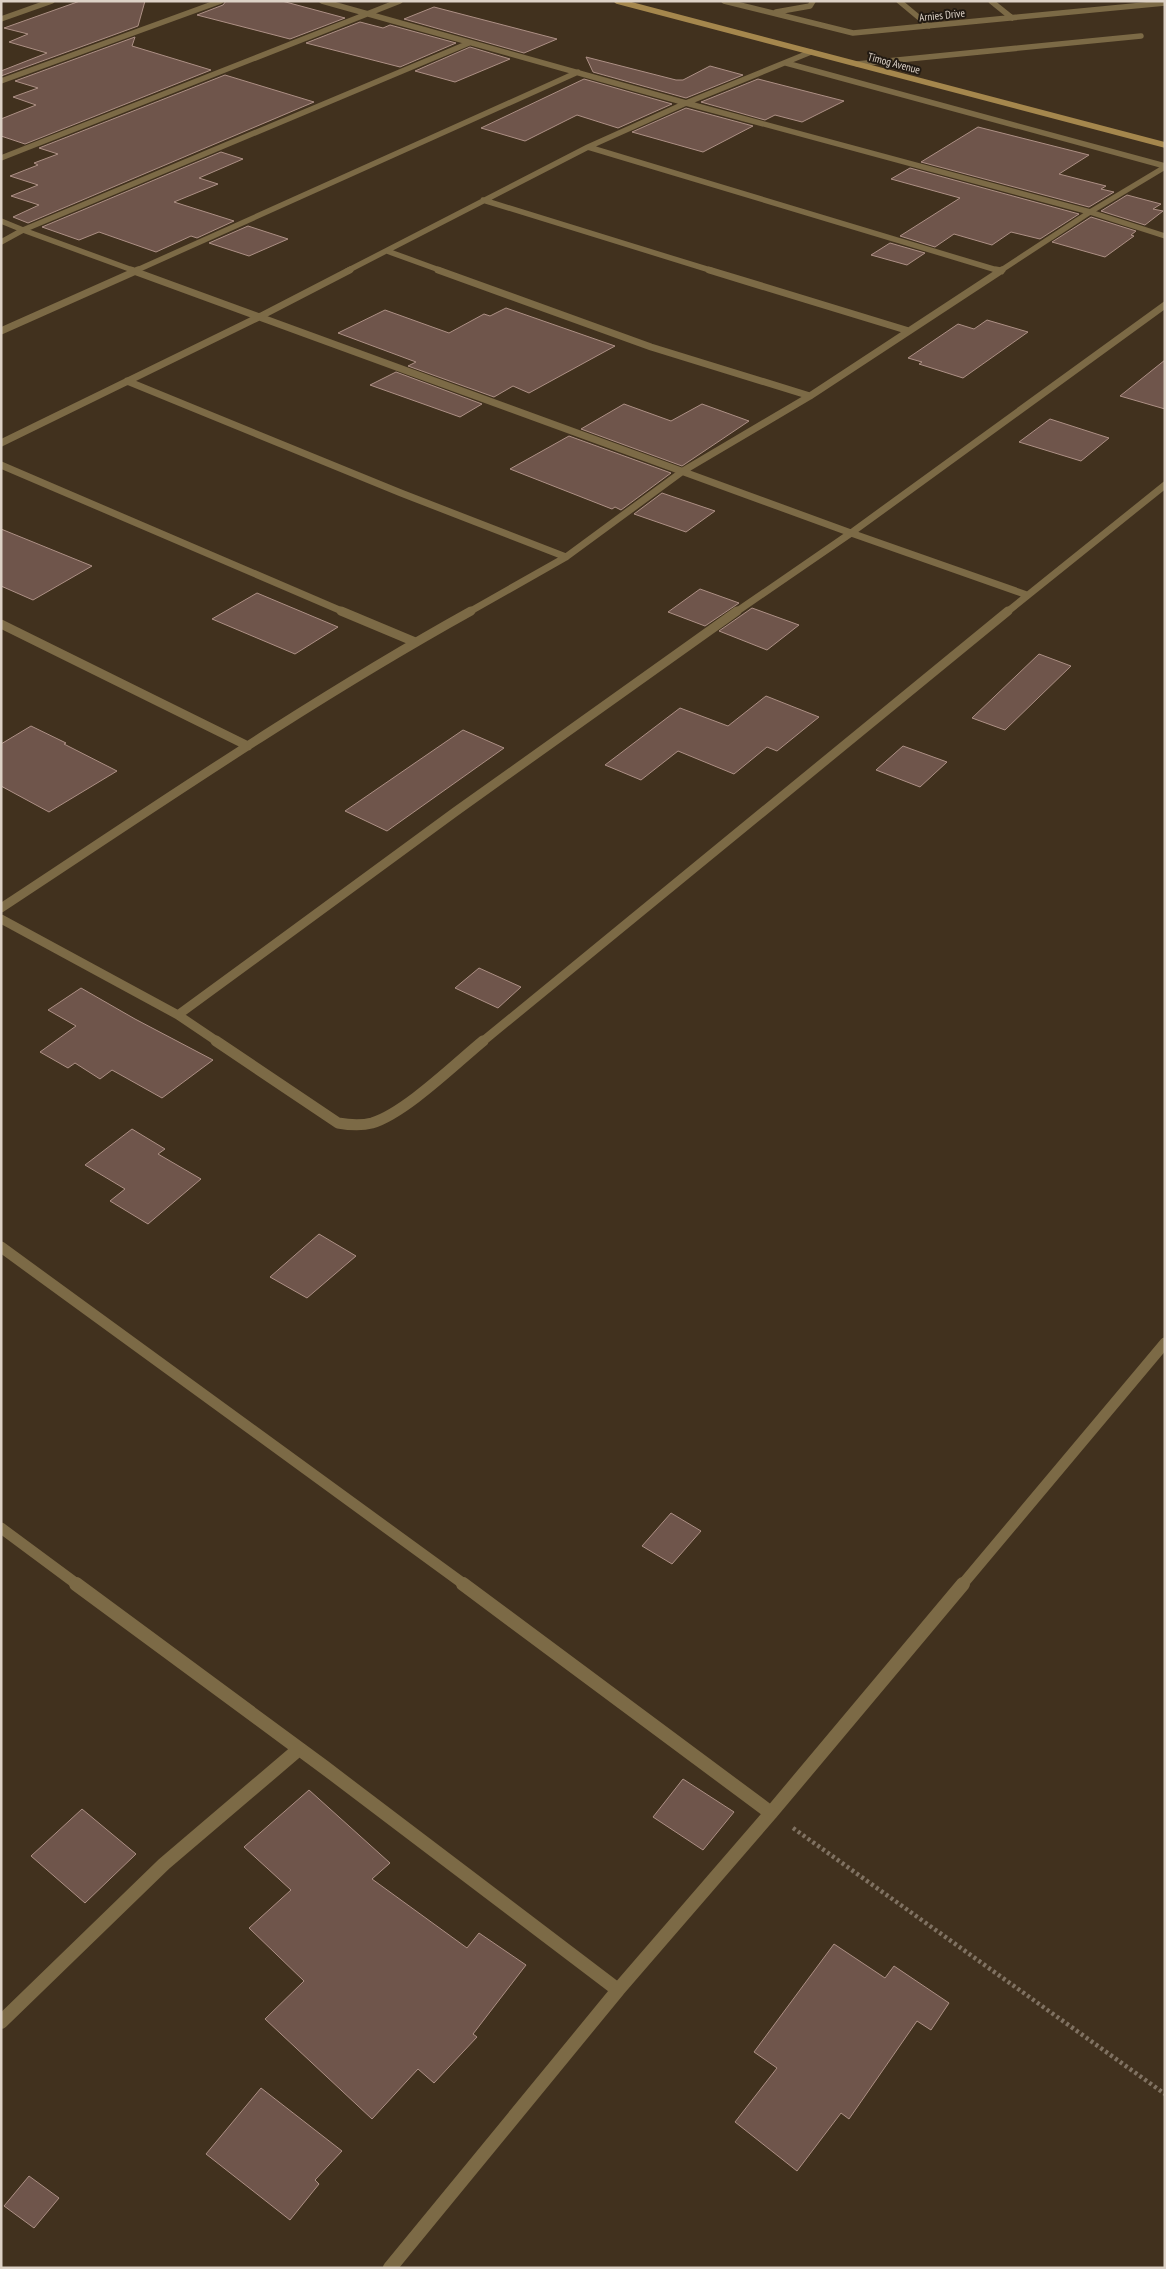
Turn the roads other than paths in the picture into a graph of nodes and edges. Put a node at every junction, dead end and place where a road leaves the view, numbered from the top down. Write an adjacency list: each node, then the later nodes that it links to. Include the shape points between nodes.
1 (52, 1): 14 (street)
2 (220, 1): 22 (street)
3 (322, 1): 12 (street)
4 (400, 1): 12 (street)
5 (617, 1): 18 (main road, Timog Avenue)
6 (724, 1): 11 (street, Arnies Drive)
7 (813, 1): 11 (street, via 810,6)
8 (899, 1): 15 (street)
9 (991, 1): 13 (street)
10 (1165, 3): 13 (street, Arnies Drive)
11 (770, 13): 15 (street, Arnies Drive, via 853,33)
12 (368, 14): 17 (street); 26 (street)
13 (1012, 18): 15 (street, Arnies Drive)
14 (1, 19)
15 (929, 26)
16 (1141, 36): 20 (street)
17 (469, 43): 21 (street); 31 (street)
18 (811, 52): 19 (street); 20 (main road, Timog Avenue)
19 (786, 63): 23 (street); 27 (street)
20 (857, 64): 24 (main road, Timog Avenue)
21 (578, 72): 23 (street); 35 (street)
22 (1, 81)
23 (686, 103): 25 (street); 29 (street)
24 (1165, 145)
25 (588, 147): 28 (street); 36 (street)
26 (1, 158)
27 (1165, 166): 29 (street)
28 (483, 200): 34 (street); 40 (street)
29 (1090, 212): 32 (street); 36 (street)
30 (1, 221): 31 (street)
31 (23, 230): 33 (street); 35 (street)
32 (1165, 236)
33 (1, 242)
34 (387, 251): 38 (street); 42 (street, via 651,347)
35 (135, 271): 38 (street); 39 (street)
36 (1001, 271): 40 (street)
37 (1165, 305): 47 (street)
38 (261, 316): 41 (street); 45 (street)
39 (1, 331)
40 (909, 331): 42 (street)
41 (127, 381): 43 (street); 48 (street)
42 (810, 396): 45 (street)
43 (1, 444)
44 (1, 465): 51 (street)
45 (683, 471): 47 (street); 48 (street)
46 (1165, 485): 49 (street)
47 (851, 533): 49 (street); 55 (street, via 463,806)
48 (566, 557): 51 (street)
49 (1027, 595): 55 (street, via 395,1113 374,1124 338,1123)
50 (1, 624): 52 (street)
51 (415, 642): 52 (street)
52 (248, 746): 53 (street)
53 (1, 908)
54 (1, 919): 55 (street)
55 (178, 1015)
56 (1, 1247): 60 (street, via 359,1506)
57 (1165, 1343): 60 (street)
58 (1, 1528): 59 (street)
59 (299, 1749): 61 (street); 62 (street, via 164,1864)
60 (772, 1813): 61 (street)
61 (618, 1990): 63 (street)
62 (1, 2022)
63 (390, 2268)

